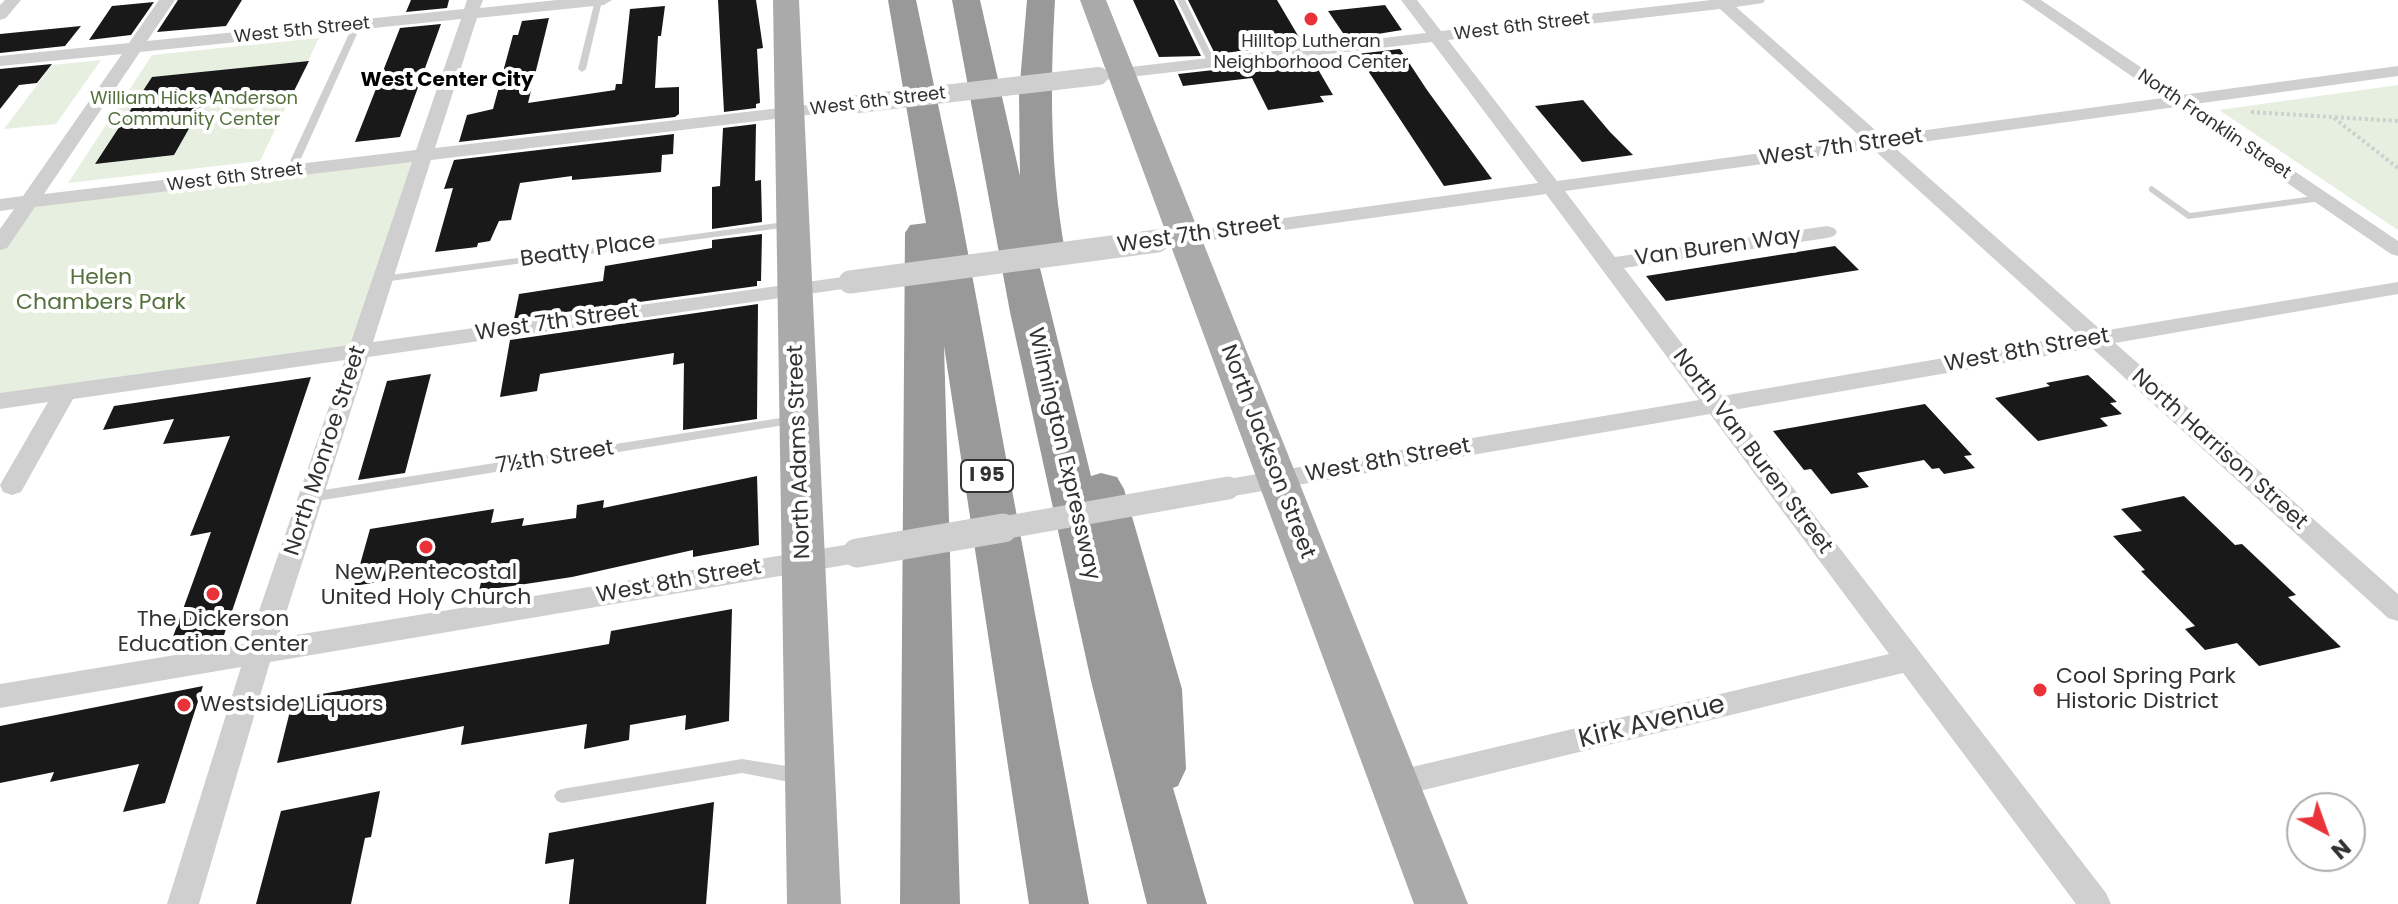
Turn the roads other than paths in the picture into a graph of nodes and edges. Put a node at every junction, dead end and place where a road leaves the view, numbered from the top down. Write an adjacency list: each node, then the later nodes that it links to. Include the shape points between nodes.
1 (13, 0): 16 (street)
2 (167, 0): 19 (street)
3 (604, 0): 13 (street, West 5th Street)
4 (786, 0): 27 (main road, North Adams Street)
5 (902, 0): 20 (highway, I 95)
6 (966, 0): 62 (highway, Wilmington Expressway, via 1030,312 1117,681)
7 (1041, 0): 62 (highway, via 1037,200 1072,384 1156,689)
8 (1093, 0): 25 (main road, North Jackson Street)
9 (1181, 0): 22 (lane)
10 (1409, 0): 18 (street, North Van Buren Street)
11 (1757, 0): 14 (street, West 6th Street)
12 (2030, 0): 26 (street, North Franklin Street)
13 (598, 1): 15 (street, West 5th Street); 23 (lane)
14 (1721, 2): 18 (street, West 6th Street); 28 (street, North Harrison Street)
15 (473, 7): 17 (street, West 5th Street); 29 (street, North Monroe Street)
16 (0, 15)
17 (357, 25): 19 (street, West 5th Street); 30 (lane)
18 (1437, 37): 22 (street, West 6th Street); 31 (street, North Van Buren Street)
19 (135, 47): 21 (street, West 5th Street); 34 (street)
20 (910, 48): 65 (highway, via 910,113 924,256); 66 (highway, I 95)
21 (0, 61)
22 (1212, 63): 25 (street, West 6th Street)
23 (582, 69)
24 (2398, 71): 26 (street, West 7th Street)
25 (1110, 74): 27 (street, West 6th Street, bridge); 38 (main road, North Jackson Street)
26 (2179, 101): 28 (street, West 7th Street); 33 (street, North Franklin Street)
27 (790, 112): 29 (street, West 6th Street); 36 (main road, North Adams Street)
28 (1877, 143): 31 (street, West 7th Street); 45 (street, North Harrison Street)
29 (423, 157): 30 (street, West 6th Street); 42 (street, North Monroe Street)
30 (290, 172): 34 (street, West 6th Street)
31 (1551, 187): 38 (street, West 7th Street); 41 (street, North Van Buren Street)
32 (2152, 189): 33 (lane, via 2188,216)
33 (2321, 198): 40 (street, North Franklin Street)
34 (29, 202): 35 (street, West 6th Street); 39 (street)
35 (0, 205)
36 (793, 224): 42 (lane, Beatty Place); 44 (main road, North Adams Street)
37 (1827, 232): 41 (street, Van Buren Way)
38 (1170, 239): 44 (street, West 7th Street, bridge); 51 (main road, North Jackson Street)
39 (0, 244)
40 (2398, 250)
41 (1610, 264): 49 (street, North Van Buren Street)
42 (383, 279): 46 (street, North Monroe Street)
43 (2398, 288): 45 (street, West 8th Street)
44 (795, 289): 46 (street, West 7th Street); 50 (main road, North Adams Street)
45 (2096, 339): 49 (street, West 8th Street); 55 (street, North Harrison Street)
46 (359, 351): 47 (street, West 7th Street); 53 (street, North Monroe Street)
47 (65, 392): 48 (street, West 7th Street); 52 (street)
48 (0, 401)
49 (1716, 405): 51 (street, West 8th Street); 57 (street, North Van Buren Street)
50 (799, 419): 53 (lane, 7½th Street); 54 (main road, North Adams Street)
51 (1278, 480): 54 (street, West 8th Street, bridge); 60 (main road, North Jackson Street)
52 (12, 486)
53 (311, 497): 56 (street, North Monroe Street)
54 (803, 562): 56 (street, West 8th Street); 59 (main road, North Adams Street)
55 (2398, 610)
56 (259, 653): 58 (street, West 8th Street); 63 (street, North Monroe Street)
57 (1910, 660): 60 (street, Kirk Avenue); 69 (street, North Van Buren Street)
58 (0, 696)
59 (810, 774): 61 (lane, via 782,776 742,766); 64 (main road, North Adams Street)
60 (1395, 784): 68 (main road, North Jackson Street)
61 (562, 796)
62 (1162, 840): 67 (highway, Wilmington Expressway)
63 (183, 904)
64 (814, 904)
65 (930, 904)
66 (1059, 904)
67 (1177, 904)
68 (1441, 904)
69 (2095, 904)

